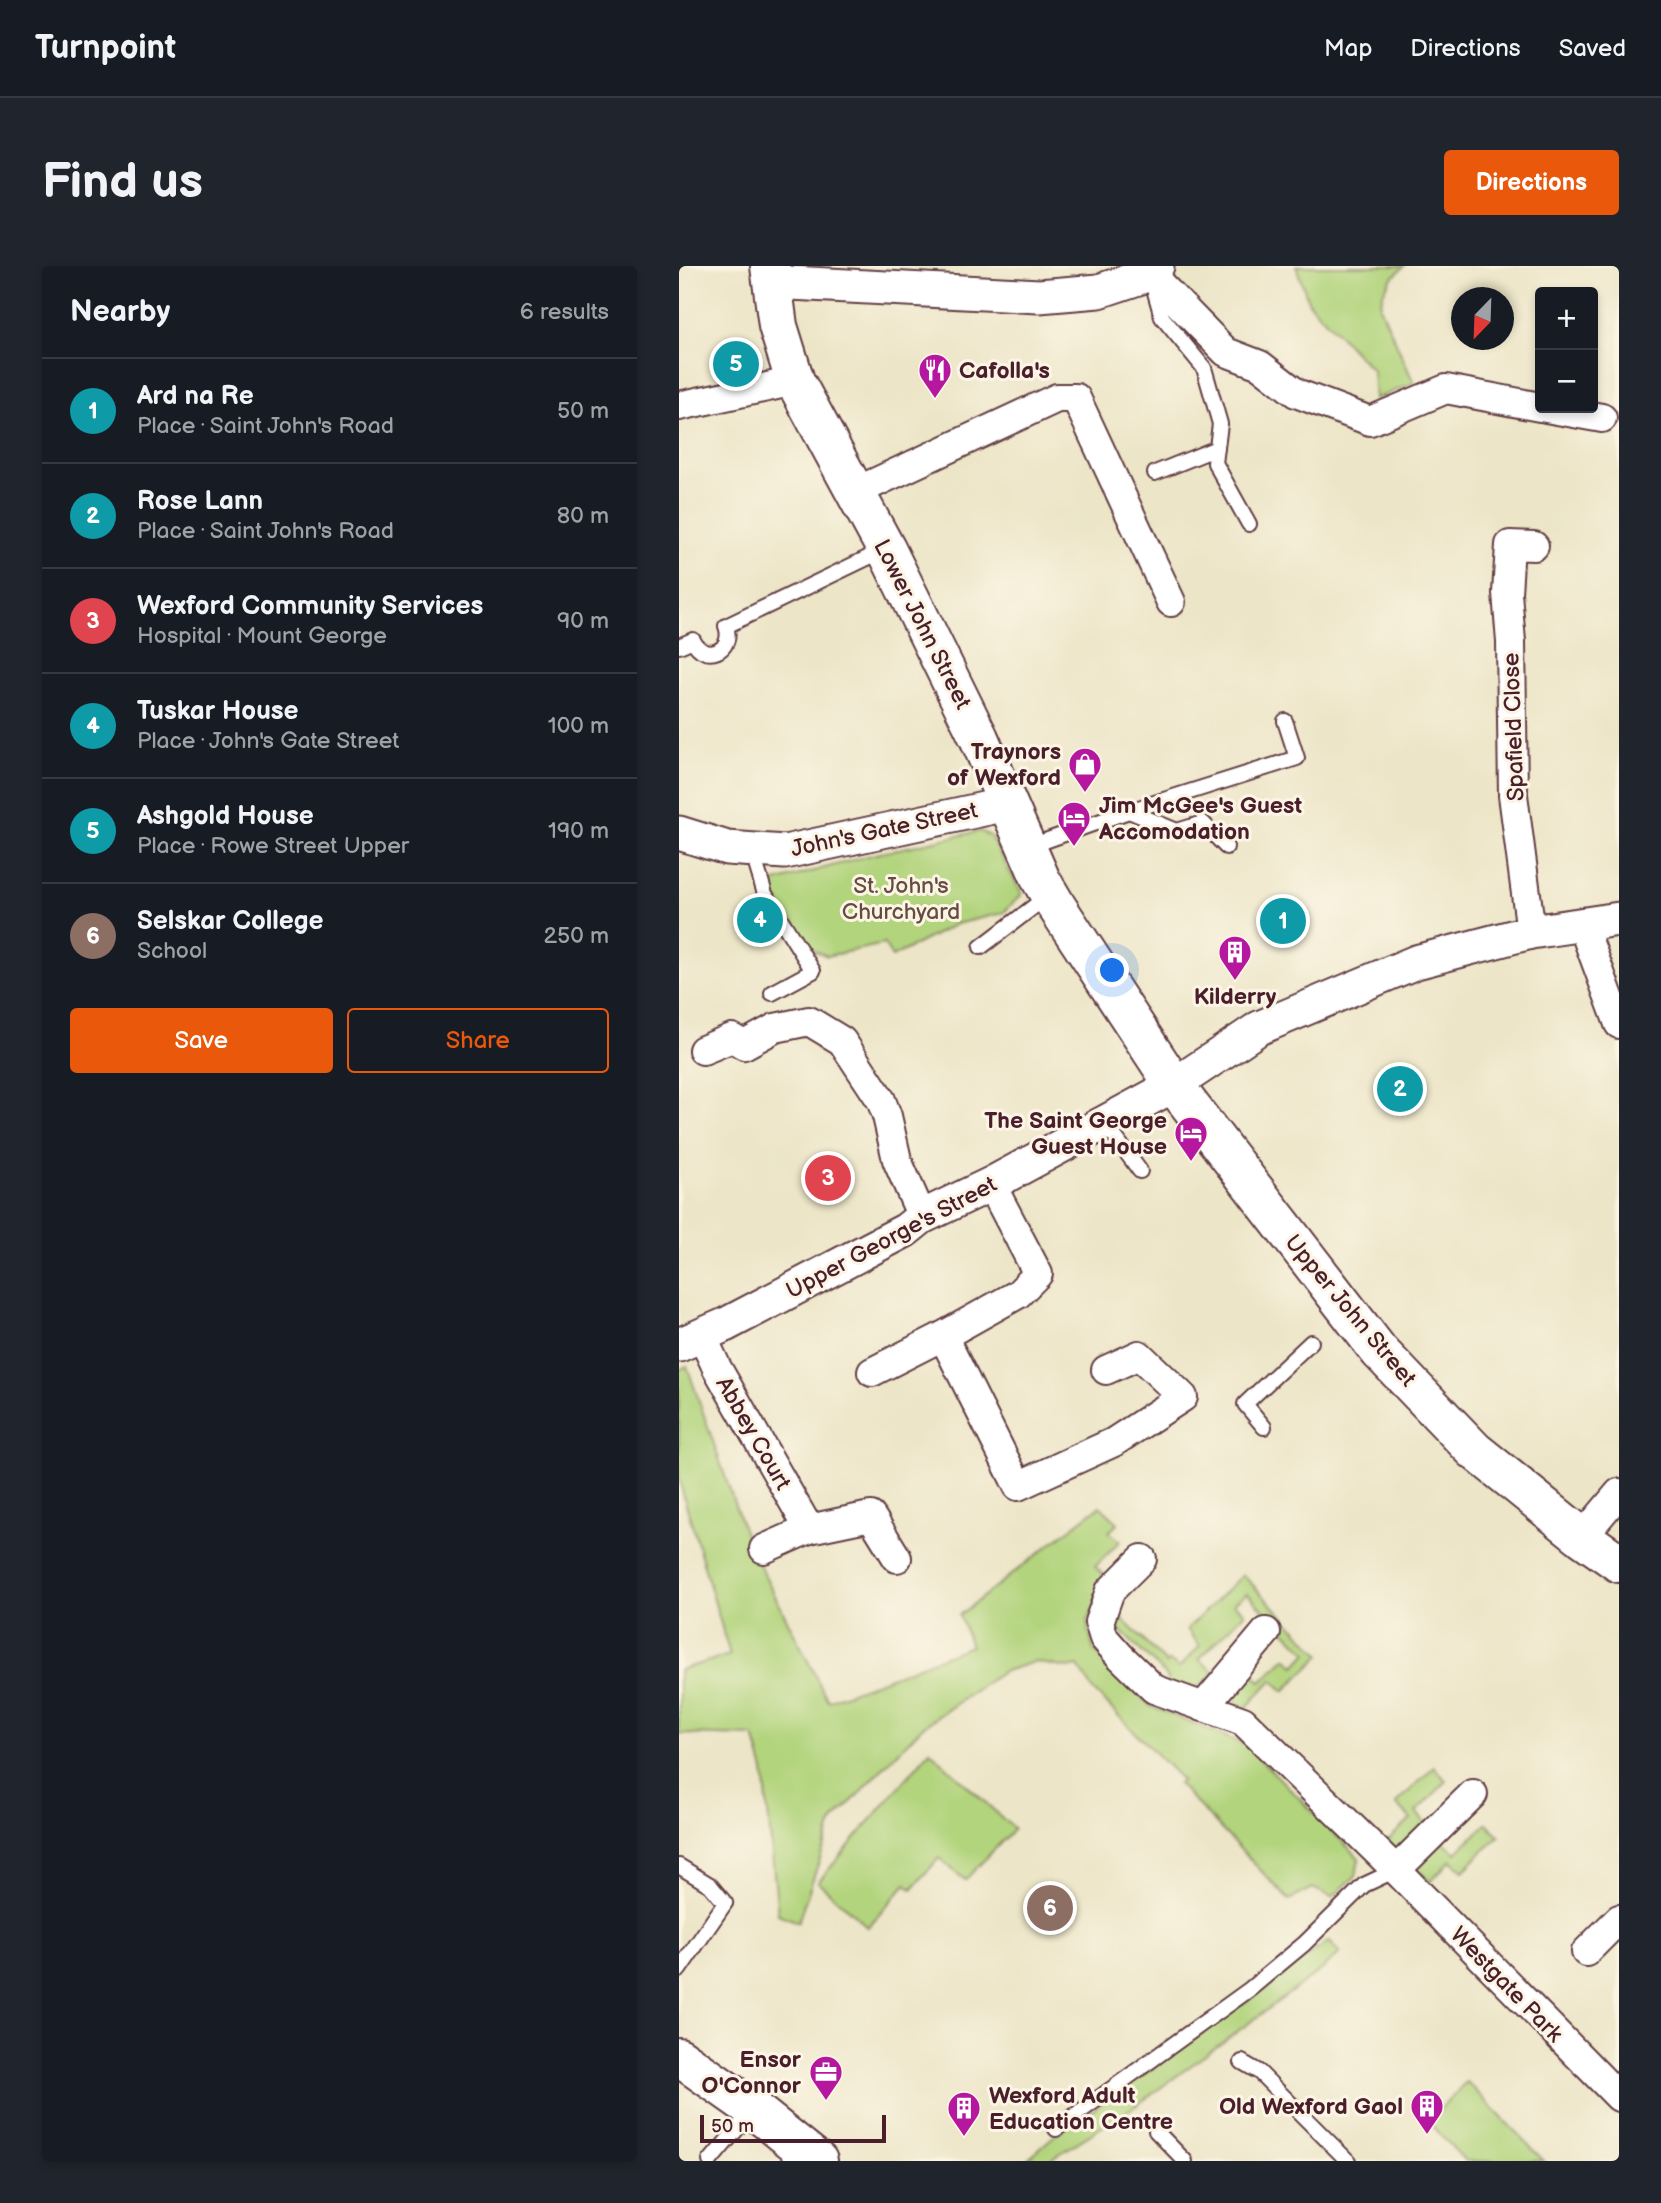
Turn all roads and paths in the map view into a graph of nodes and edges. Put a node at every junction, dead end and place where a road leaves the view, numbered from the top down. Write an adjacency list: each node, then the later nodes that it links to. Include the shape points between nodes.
1 (1154, 270): 2 (street, via 1099,291 1039,296); 5 (street, via 1226,352 1260,365 1296,393 1370,421 1447,389); 8 (lane, via 1162,317 1204,368 1220,424)
2 (777, 271): 3 (main road, Lower John Street, via 778,326)
3 (795, 381): 4 (street); 10 (main road, Lower John Street)
4 (679, 406)
5 (1535, 406)
6 (1574, 413): 7 (street)
7 (1602, 418)
8 (1217, 448): 9 (lane); 11 (lane, via 1215,463)
9 (1155, 473)
10 (855, 492): 13 (main road, Lower John Street); 14 (street, via 1057,398 1076,398)
11 (1249, 524)
12 (1534, 547): 26 (street, Spafield Close, via 1510,545 1507,593 1513,795)
13 (886, 549): 15 (lane, via 727,629 726,644 717,652 705,653 693,640); 17 (main road, Lower John Street)
14 (1171, 602)
15 (679, 646)
16 (1285, 721): 18 (lane, via 1297,758)
17 (1007, 803): 21 (main road, Lower John Street); 22 (street, John's Gate Street, via 785,852)
18 (1129, 811): 20 (lane, via 1177,831 1203,823); 21 (lane)
19 (679, 833): 22 (street, John's Gate Street)
20 (1226, 847)
21 (1027, 848): 23 (main road, Lower John Street)
22 (752, 851): 28 (lane, via 765,894 813,971)
23 (1050, 895): 27 (lane); 31 (main road, Lower John Street)
24 (1619, 919): 25 (street, Upper George's Street)
25 (1582, 924): 26 (street, Upper George's Street); 29 (street)
26 (1531, 932): 31 (street, Upper George's Street, via 1416,962 1259,1028)
27 (981, 947)
28 (772, 993)
29 (1619, 1024)
30 (703, 1050): 35 (street, via 732,1038 744,1045 775,1028 809,1021 842,1041 881,1100 897,1160)
31 (1174, 1086): 32 (street, Upper George's Street); 44 (main road, Upper John Street, via 1340,1316 1474,1450)
32 (1104, 1122): 33 (lane); 34 (street, Upper George's Street)
33 (1140, 1171)
34 (991, 1184): 35 (street, Upper George's Street); 36 (street, via 1038,1274 1018,1294)
35 (922, 1217): 37 (street, Upper George's Street, via 906,1230)
36 (943, 1336): 39 (street, via 1018,1486 1114,1442 1183,1397 1139,1355); 40 (street)
37 (691, 1340): 43 (street, Abbey Court, via 717,1368)
38 (1311, 1342): 41 (lane, via 1245,1404)
39 (1107, 1370)
40 (872, 1372)
41 (1264, 1427)
42 (1619, 1493): 44 (street)
43 (809, 1529): 45 (street); 46 (street, via 871,1516)
44 (1582, 1537): 48 (main road, Upper John Street)
45 (764, 1549)
46 (897, 1558)
47 (1142, 1559): 50 (street, Westgate Park, via 1110,1591 1099,1622 1104,1638 1154,1689)
48 (1619, 1563)
49 (1266, 1632): 50 (street)
50 (1203, 1707): 53 (street, Westgate Park, via 1243,1721)
51 (1473, 1794): 53 (street)
52 (679, 1866): 56 (lane, via 710,1885 725,1903)
53 (1396, 1870): 59 (street, Westgate Park); 61 (lane, via 1364,1885 1250,1989)
54 (1619, 1919): 55 (street)
55 (1586, 1952)
56 (679, 1970)
57 (679, 2057): 60 (main road)
58 (1242, 2062): 66 (lane, via 1259,2072)
59 (1619, 2097)
60 (753, 2109): 63 (lane); 64 (main road)
61 (1056, 2129)
62 (1156, 2131): 65 (lane)
63 (711, 2161)
64 (818, 2161)
65 (1185, 2161)
66 (1348, 2161)

